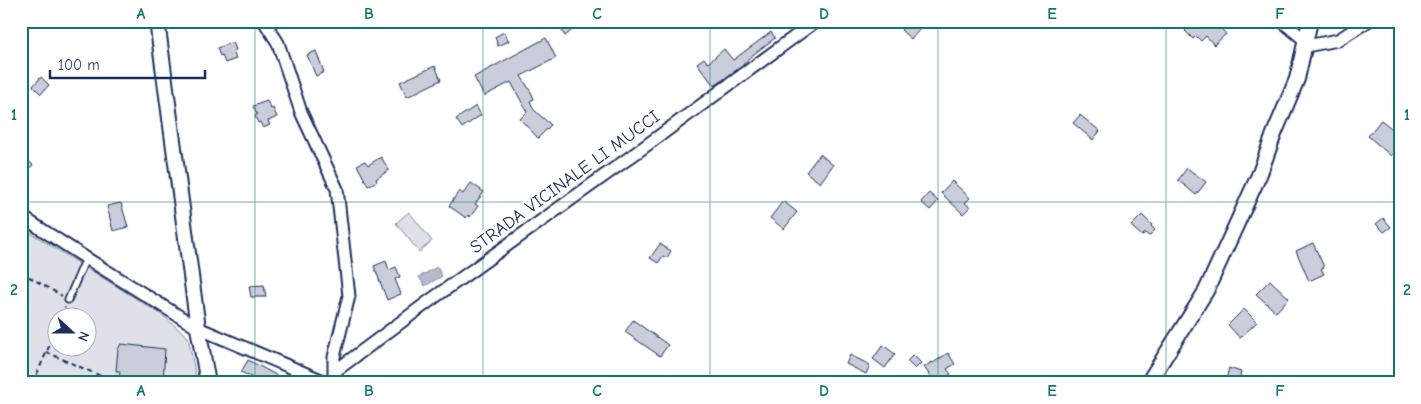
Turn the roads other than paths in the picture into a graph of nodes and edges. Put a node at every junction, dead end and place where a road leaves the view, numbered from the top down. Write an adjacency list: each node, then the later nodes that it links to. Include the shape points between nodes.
1 (157, 21): 11 (street)
2 (264, 21): 12 (street, via 278,43 301,112 337,189 349,296)
3 (816, 21): 12 (street, STRADA VICINALE LI MUCCI, via 428,302)
4 (1282, 21): 7 (street)
5 (1310, 21): 7 (street)
6 (1368, 21): 7 (street, via 1338,40)
7 (1306, 44): 14 (street, via 1297,79 1260,173 1206,291)
8 (21, 216): 9 (street)
9 (86, 258): 10 (lane); 11 (street)
10 (68, 300)
11 (198, 328): 12 (street); 13 (street)
12 (332, 379)
13 (208, 383)
14 (1148, 383)

